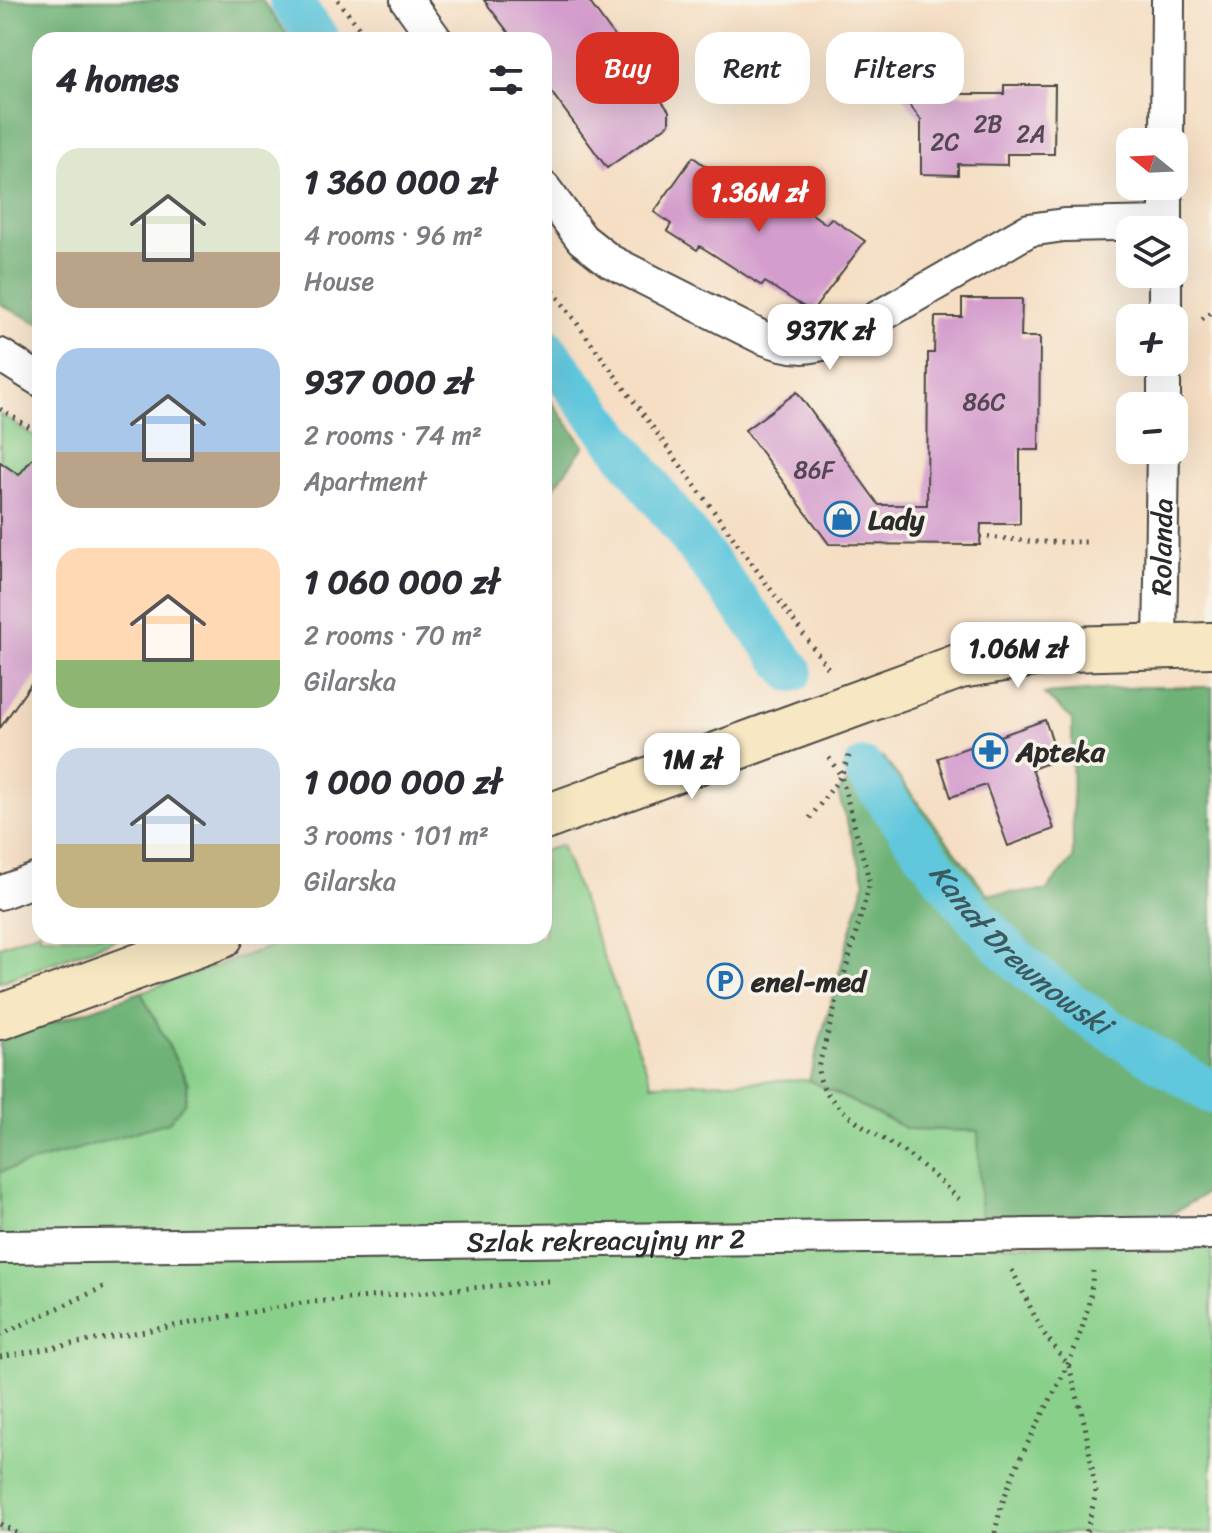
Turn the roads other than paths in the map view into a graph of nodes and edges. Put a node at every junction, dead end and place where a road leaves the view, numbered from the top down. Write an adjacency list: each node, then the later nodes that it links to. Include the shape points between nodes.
1 (407, 0): 3 (street)
2 (1168, 0): 4 (street)
3 (430, 32)
4 (1167, 128)
5 (552, 199): 6 (street, via 582,239 610,261 761,337 811,349 842,338 1029,230)
6 (1116, 226)
7 (0, 355): 8 (street)
8 (32, 375)
9 (1163, 464): 10 (street, Rolanda)
10 (1160, 645): 11 (street); 12 (street, via 1066,649 960,666)
11 (1212, 645)
12 (552, 815)
13 (32, 881): 14 (street)
14 (0, 893)
15 (199, 944): 16 (street)
16 (0, 1017)
17 (1212, 1233): 18 (street, Szlak rekreacyjny nr 2)
18 (0, 1247)

